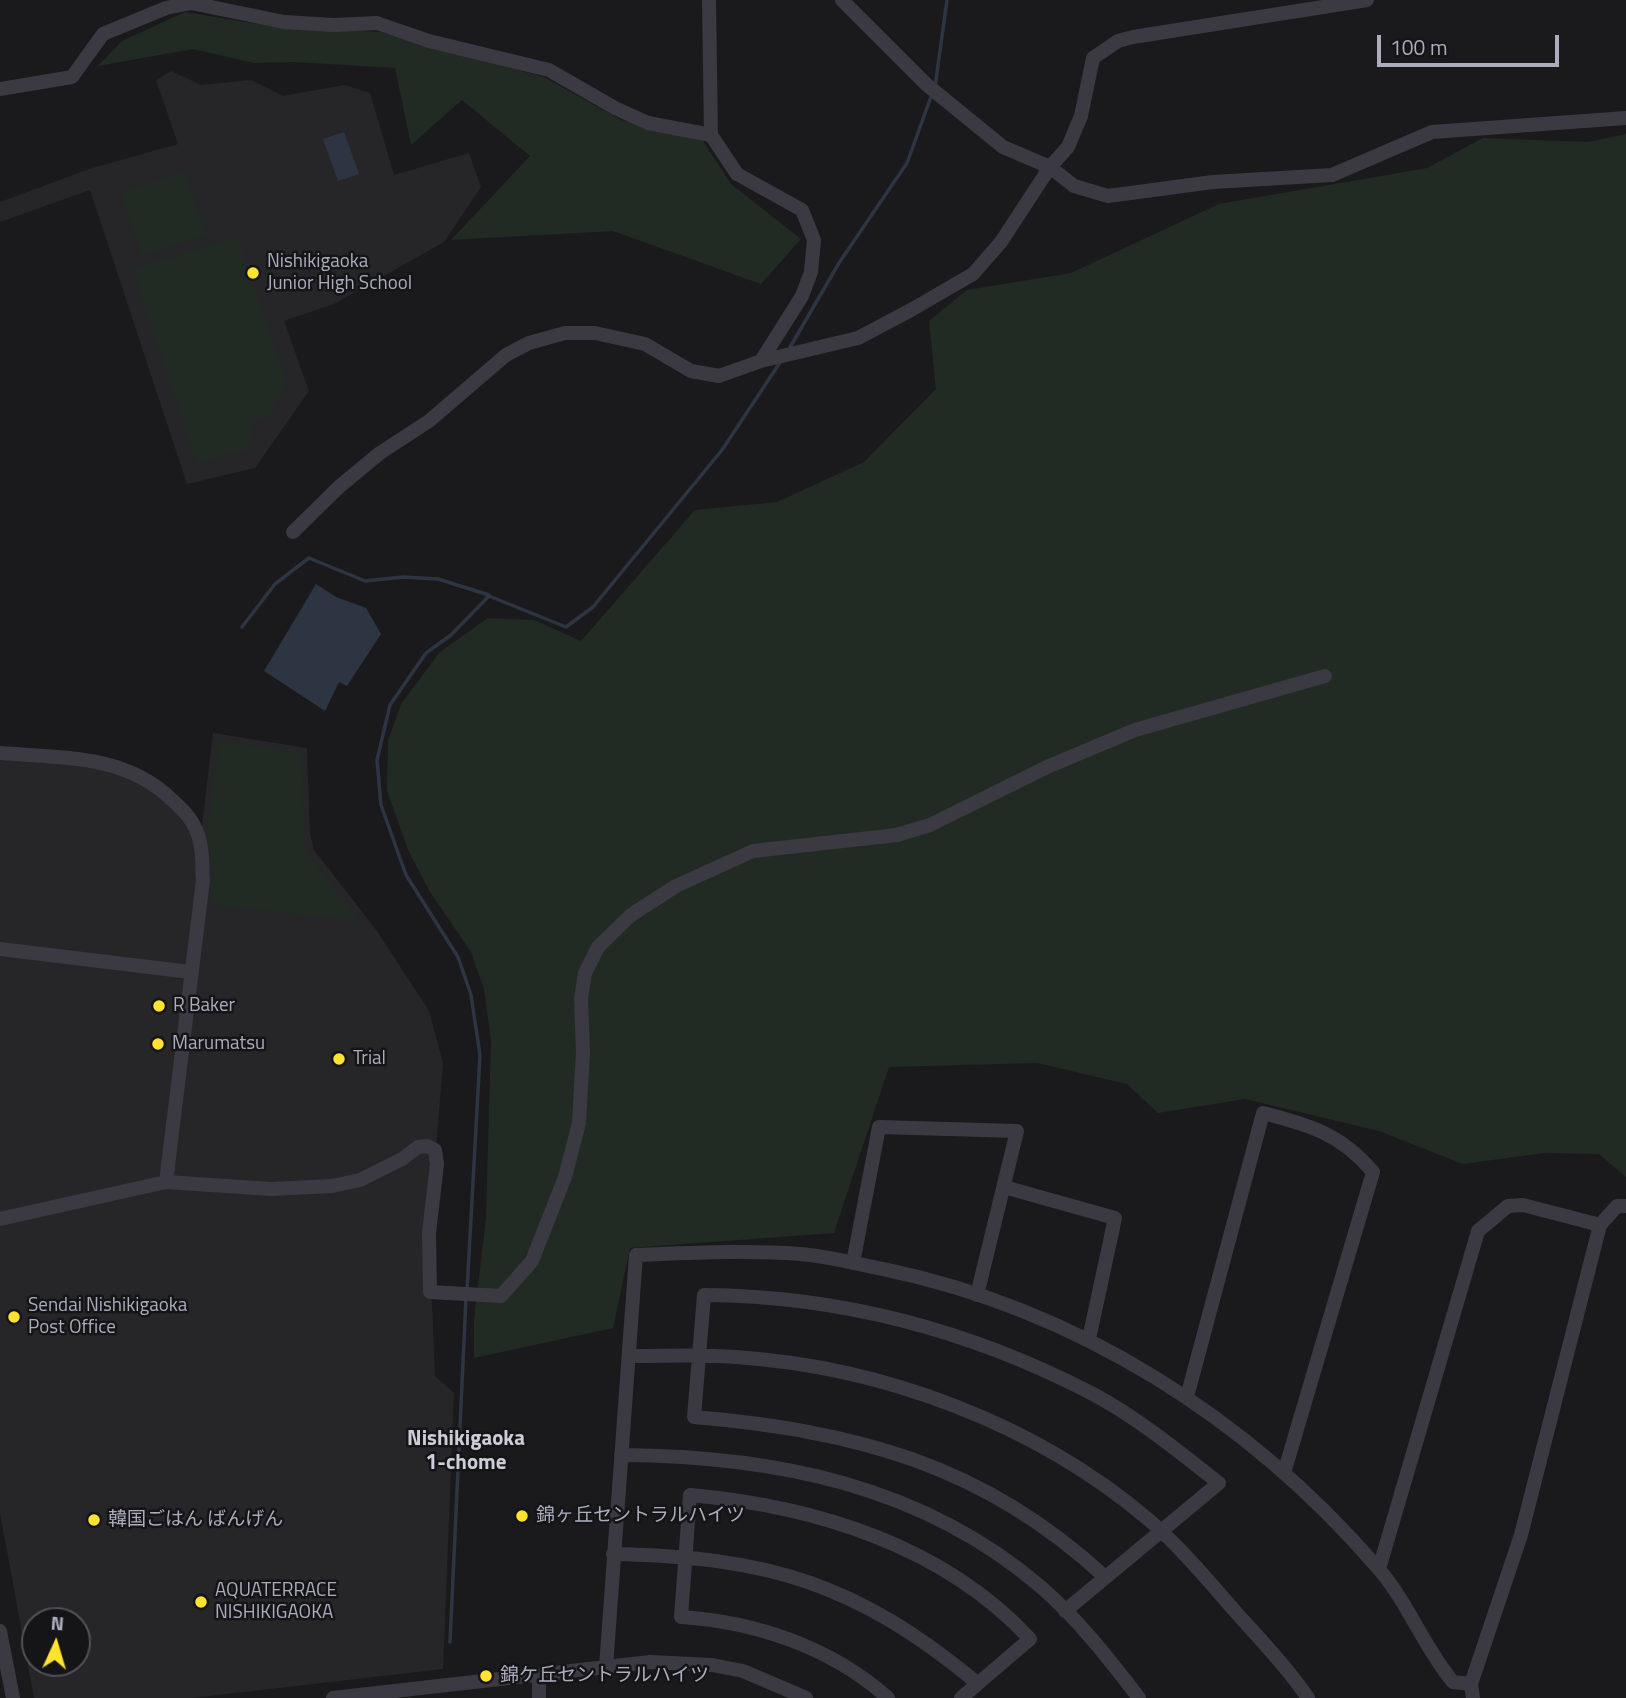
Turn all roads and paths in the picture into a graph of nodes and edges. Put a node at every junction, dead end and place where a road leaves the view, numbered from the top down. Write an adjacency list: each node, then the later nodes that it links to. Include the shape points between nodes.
1 (709, 0): 6 (street)
2 (842, 0): 7 (street, via 943,99 1003,147)
3 (1367, 0): 7 (street, via 1133,37 1104,48 1093,58 1081,116 1068,147)
4 (0, 89): 6 (street, via 72,77 103,34 166,8 191,3 284,22 377,23 429,41 549,70 648,123)
5 (1626, 118): 7 (street, via 1432,132 1332,175 1213,182 1122,195 1096,194 1074,186)
6 (711, 135): 8 (street, via 737,174 802,210 814,240 811,272 802,296)
7 (1050, 167): 8 (street, via 1001,242 972,274 858,338)
8 (767, 360): 9 (street, via 719,376 691,371 645,344 609,335 565,333 529,343 506,355 429,421 370,461)
9 (293, 532)
10 (1325, 676): 14 (street, via 1135,730 1046,767 930,825 897,835 753,851 676,886 631,915 598,947 585,973 580,998 579,1123 565,1177 539,1249 501,1296 430,1292 429,1233 437,1164 435,1150 427,1146 360,1180 332,1186 271,1189)
11 (0, 753): 13 (street, via 133,770 190,816 200,842 204,880)
12 (0, 949): 13 (street)
13 (190, 972): 14 (street)
14 (166, 1182): 17 (street)
15 (1004, 1187): 19 (street, via 1017,1131 879,1127); 20 (street); 21 (street, via 1115,1218)
16 (1626, 1206): 18 (street, via 1617,1206)
17 (0, 1219)
18 (1600, 1225): 30 (street, via 1523,1205 1508,1206 1478,1231); 37 (street, via 1521,1535)
19 (853, 1263): 20 (street); 22 (street, via 802,1254 636,1255)
20 (977, 1295): 21 (street)
21 (1089, 1339): 24 (street)
22 (630, 1356): 23 (street); 25 (street)
23 (701, 1356): 27 (street, via 819,1367 931,1398 1005,1429 1076,1468); 27 (street, via 704,1296 815,1302 961,1336 1094,1395 1219,1483); 31 (street, via 694,1418 822,1433 898,1452 1015,1510)
24 (1186, 1397): 26 (street); 26 (street, via 1263,1113 1335,1137 1373,1172)
25 (621, 1455): 28 (street); 32 (street, via 752,1462 807,1472 877,1493 972,1536)
26 (1284, 1473): 30 (street)
27 (1162, 1532): 31 (street); 45 (street)
28 (613, 1554): 29 (street); 34 (street)
29 (684, 1555): 36 (street, via 755,1565 841,1594 911,1632); 36 (street, via 690,1495 786,1507 879,1538 939,1566 1000,1610 1030,1639); 42 (street, via 681,1617 737,1624 794,1641 840,1664)
30 (1379, 1569): 37 (street, via 1398,1592 1435,1661 1452,1682)
31 (1105, 1577): 32 (street)
32 (1065, 1611): 44 (street)
33 (0, 1631): 38 (street)
34 (606, 1667): 35 (street); 41 (street, via 650,1662 712,1665 743,1671)
35 (539, 1675): 39 (street); 40 (street)
36 (977, 1683): 43 (street)
37 (1472, 1691)
38 (13, 1698)
39 (333, 1698)
40 (539, 1698)
41 (806, 1698)
42 (888, 1698)
43 (961, 1698)
44 (1139, 1698)
45 (1308, 1698)

